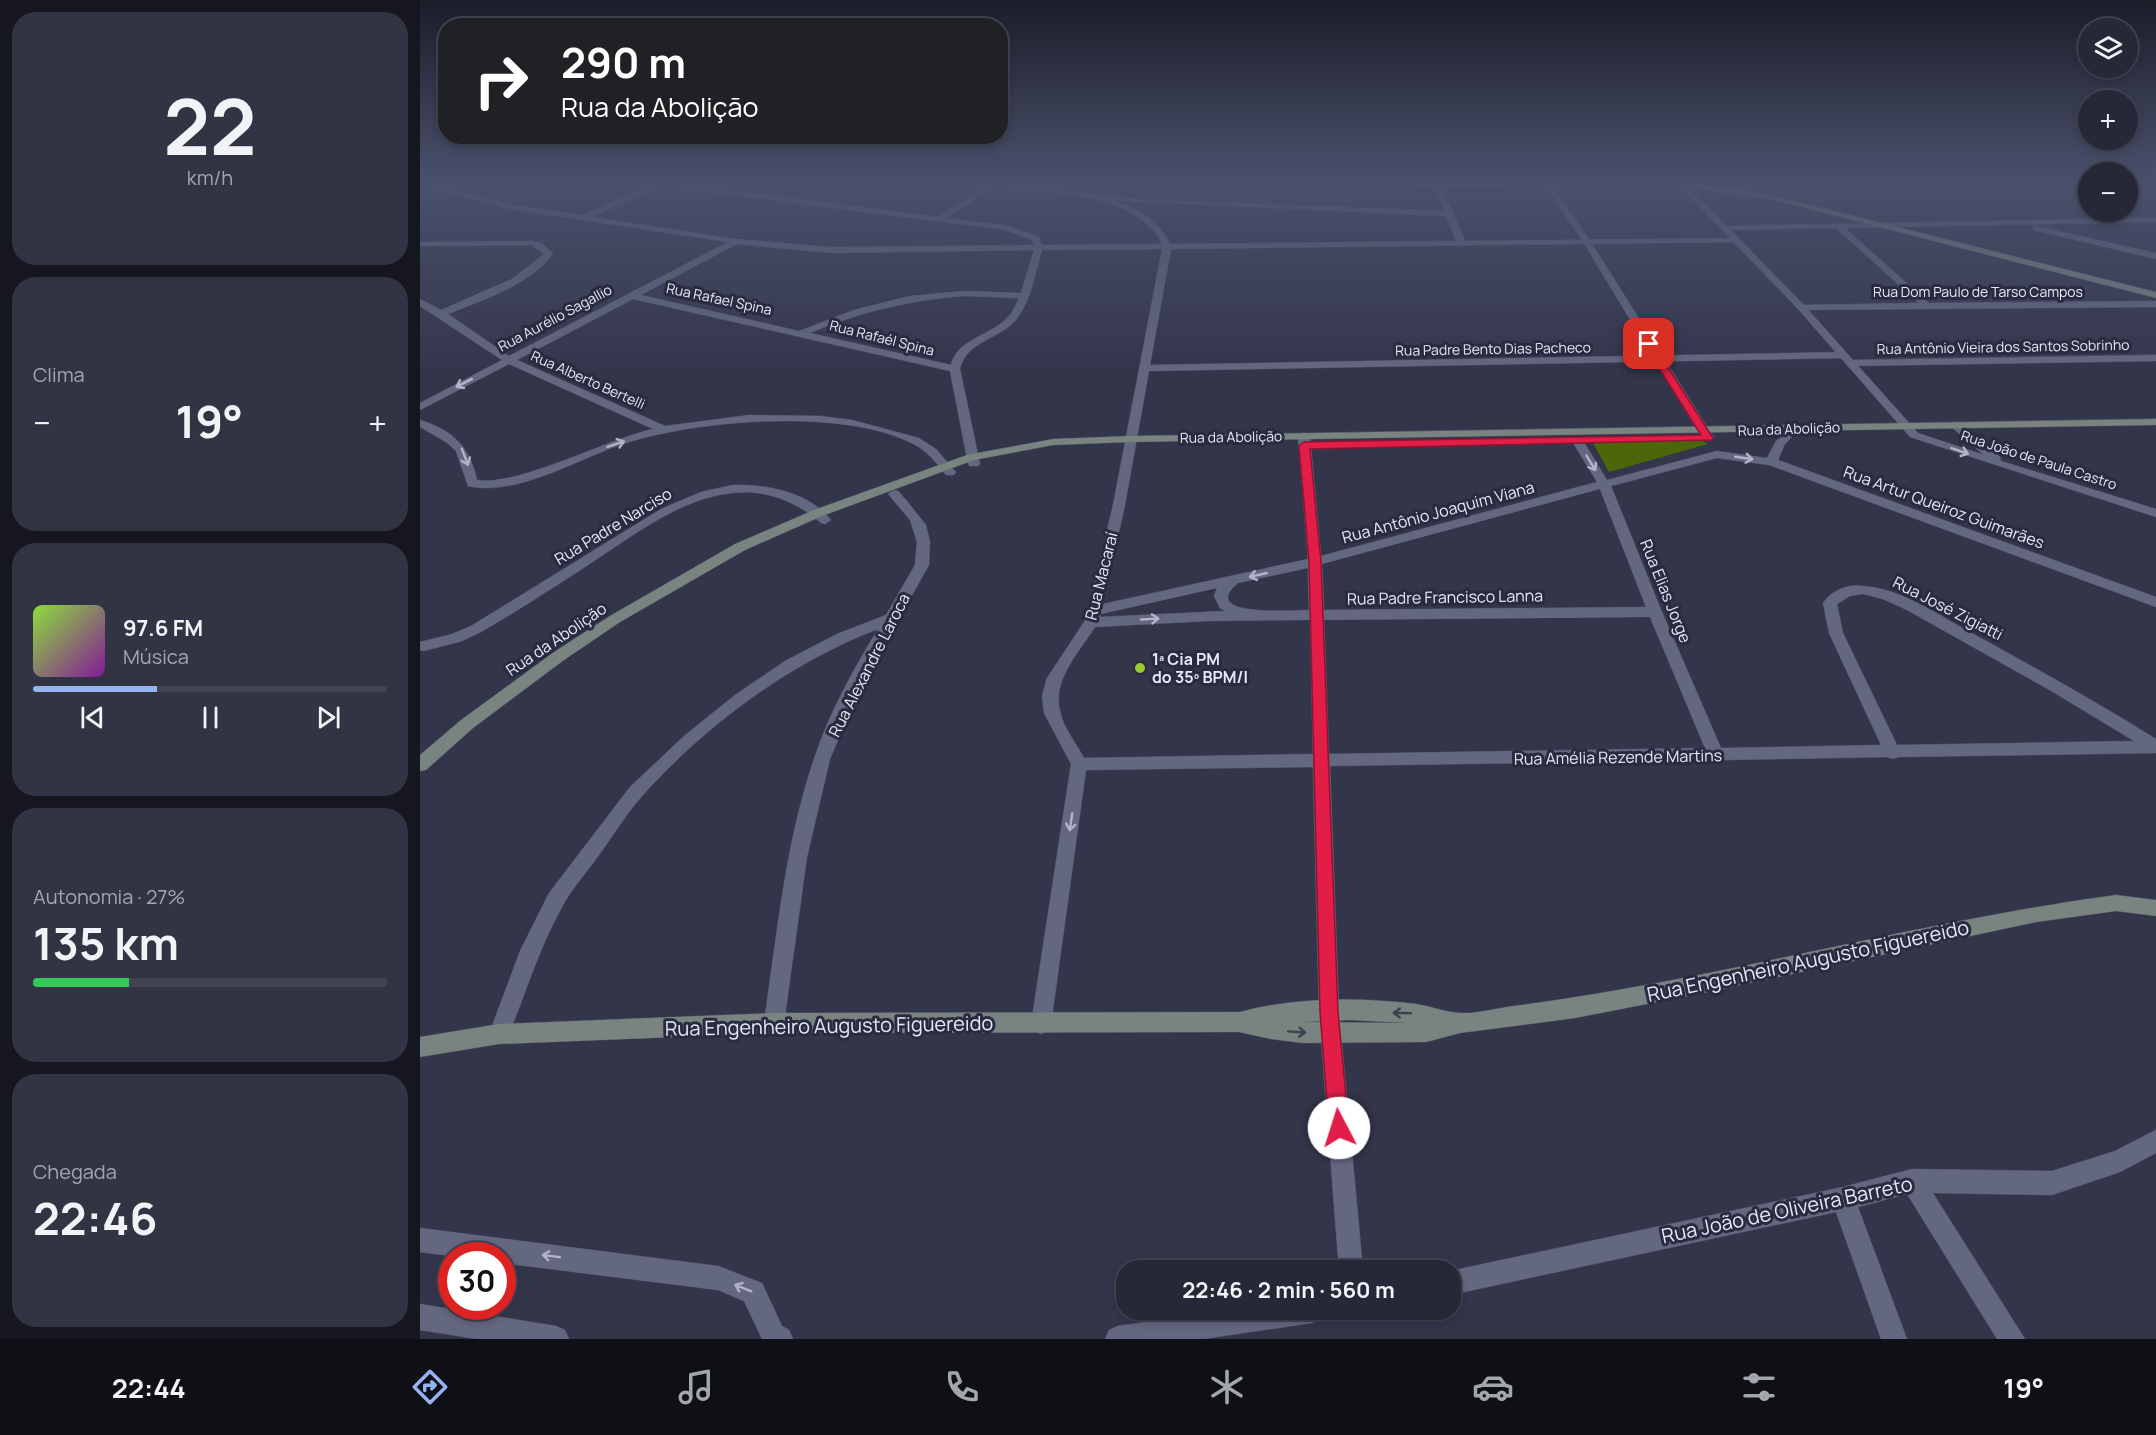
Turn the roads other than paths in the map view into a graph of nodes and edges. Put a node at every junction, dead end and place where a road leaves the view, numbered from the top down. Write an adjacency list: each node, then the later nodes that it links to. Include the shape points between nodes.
1 (535, 244): 21 (street, via 549,254 529,272)
2 (729, 244): 14 (street, Rua Aurélio Sagallio)
3 (773, 244): 12 (street, via 831,250)
4 (1038, 244): 12 (street)
5 (1390, 244): 11 (street)
6 (1589, 244): 24 (street)
7 (1740, 244): 20 (street)
8 (1859, 244): 19 (street)
9 (1960, 244): 15 (main road)
10 (2107, 244): 13 (street)
11 (1167, 246): 12 (street); 27 (street, Rua Macaraí)
12 (1039, 248): 16 (street)
13 (2156, 256)
14 (630, 295): 22 (street, Rua Rafael Spina); 26 (street, Rua Aurélio Sagallio)
15 (2156, 295)
16 (1023, 296): 22 (street, via 959,292 914,297 855,312); 28 (street, via 1016,316 962,351)
17 (420, 302): 21 (street, Rua Alberto Bertelli)
18 (2156, 304): 19 (street, Rua Dom Paulo de Tarso Campos)
19 (1927, 306): 20 (street, Rua Dom Paulo de Tarso Campos)
20 (1801, 307): 25 (street)
21 (441, 314): 26 (street, Rua Alberto Bertelli)
22 (802, 333): 28 (street, Rua Rafaél Spina)
23 (2156, 358): 25 (street, Rua Antônio Vieira dos Santos Sobrinho)
24 (1658, 359): 25 (street, Rua Padre Bento Dias Pacheco); 27 (street, Rua Padre Bento Dias Pacheco); 37 (street)
25 (1848, 359): 32 (street)
26 (508, 360): 29 (street, Rua Aurélio Sagallio, one-way to 29); 34 (street, Rua Alberto Bertelli)
27 (1143, 368): 42 (street, Rua Macaraí)
28 (955, 369): 44 (street)
29 (420, 406)
30 (2156, 422): 33 (main road, Rua da Abolição)
31 (420, 423): 34 (street, one-way to 34, via 459,444 471,483 487,486 516,480)
32 (1906, 425): 33 (main road, Rua da Abolição); 37 (main road, Rua da Abolição); 38 (street)
33 (1954, 425): 36 (street)
34 (664, 430): 47 (street, via 746,419 842,420 907,437 926,446)
35 (2156, 431): 36 (main road, Rua da Abolição)
36 (1965, 434): 38 (main road, Rua da Abolição); 46 (street)
37 (1705, 435): 39 (main road, Rua da Abolição); 40 (main road, Rua da Abolição); 41 (main road, Rua da Abolição)
38 (1914, 435): 39 (main road, Rua da Abolição); 46 (street, Rua João de Paula Castro, one-way to 46)
39 (1786, 436): 45 (street)
40 (1304, 441): 41 (main road, Rua da Abolição); 42 (main road, Rua da Abolição); 52 (street)
41 (1578, 441): 48 (street, Rua Elias Jorge, one-way to 48)
42 (1129, 443): 44 (main road, Rua da Abolição); 56 (street, Rua Macaraí)
43 (1717, 454): 45 (street, Rua Artur Queiroz Guimarães, one-way to 45); 48 (street, Rua Antônio Joaquim Viana)
44 (972, 461): 47 (main road, Rua da Abolição)
45 (1771, 462): 54 (street, Rua Artur Queiroz Guimarães)
46 (2005, 466): 50 (street, Rua João de Paula Castro)
47 (948, 469): 49 (main road, Rua da Abolição); 51 (main road, Rua da Abolição)
48 (1604, 484): 52 (street, Rua Antônio Joaquim Viana); 55 (street, Rua Elias Jorge)
49 (894, 494): 51 (main road, Rua da Abolição); 59 (street, Rua Alexandre Laroca, via 921,525 926,544 922,565)
50 (2156, 513)
51 (821, 517): 60 (street, Rua Padre Narciso, via 772,492 751,488 697,497 635,529 474,630); 66 (main road, Rua da Abolição, via 723,559 643,603 559,656 467,724)
52 (1315, 562): 53 (street, Rua Antônio Joaquim Viana, one-way to 53); 58 (street)
53 (1234, 580): 56 (street, Rua Antônio Joaquim Viana); 57 (street, via 1221,597 1225,605)
54 (2156, 602)
55 (1654, 612): 58 (street, Rua Padre Francisco Lanna); 63 (street, Rua Elias Jorge)
56 (1093, 616): 57 (street, Rua Padre Francisco Lanna, one-way to 57); 65 (street, Rua Macaraí, via 1055,678 1050,696 1052,713)
57 (1242, 616): 58 (street, Rua Padre Francisco Lanna)
58 (1316, 616): 64 (street)
59 (891, 618): 69 (street, Rua Alexandre Laroca, via 834,730 809,803); 71 (street, via 842,637 790,665 740,699 636,792 556,899 530,951)
60 (424, 646)
61 (2156, 747): 62 (street, Rua Amélia Rezende Martins); 62 (street, Rua José Zigiatti, via 2052,683 1913,608 1878,593 1841,592 1830,603 1836,633)
62 (1893, 753): 63 (street, Rua Amélia Rezende Martins)
63 (1717, 756): 64 (street, Rua Amélia Rezende Martins)
64 (1322, 761): 65 (street, Rua Amélia Rezende Martins); 68 (street)
65 (1079, 764): 70 (street, one-way to 70)
66 (420, 765)
67 (2156, 908): 68 (main road, Rua Engenheiro Augusto Figuereido, via 2116,903 2036,914 1698,985 1575,1008 1460,1023 1445,1030 1415,1033)
68 (1330, 1022): 70 (main road, Rua Engenheiro Augusto Figuereido, via 1300,1033 1239,1022); 77 (street)
69 (774, 1023): 70 (main road, Rua Engenheiro Augusto Figuereido); 71 (main road, Rua Engenheiro Augusto Figuereido)
70 (1041, 1024)
71 (499, 1034): 72 (main road, Rua Engenheiro Augusto Figuereido)
72 (420, 1047)
73 (2156, 1141): 74 (street, Rua João de Oliveira Barreto, via 2120,1161 2052,1184)
74 (1912, 1181): 75 (street, Rua João de Oliveira Barreto); 85 (street)
75 (1843, 1199): 78 (street, Rua João de Oliveira Barreto); 84 (street)
76 (420, 1240): 81 (street, one-way to 76, via 753,1292 718,1278)
77 (1350, 1260)
78 (1461, 1281)
79 (420, 1317): 82 (street)
80 (1245, 1320): 83 (street)
81 (773, 1338)
82 (556, 1339)
83 (1118, 1339)
84 (1894, 1339)
85 (2012, 1339)

